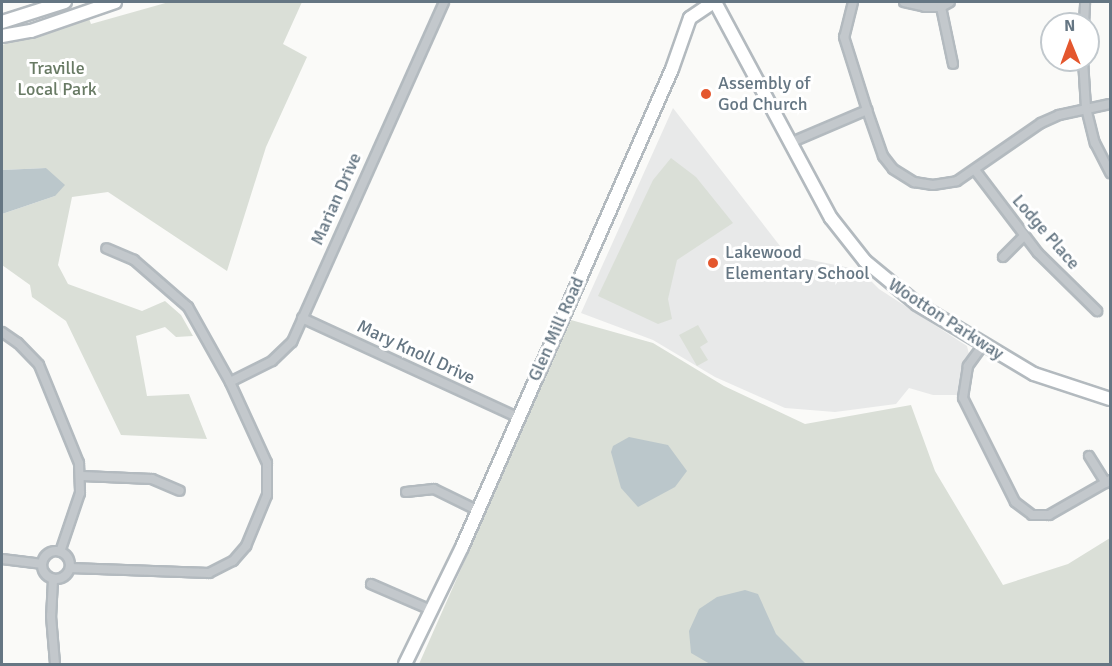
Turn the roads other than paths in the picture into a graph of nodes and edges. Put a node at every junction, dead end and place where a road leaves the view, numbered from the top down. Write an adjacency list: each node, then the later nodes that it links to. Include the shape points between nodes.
1 (65, 2): 9 (main road)
2 (115, 2): 10 (main road, via 31,31)
3 (444, 2): 23 (street, Marian Drive)
4 (715, 2): 16 (main road, Wootton Parkway); 28 (main road, Glen Mill Road, via 690,18 672,69)
5 (853, 2): 15 (street, via 844,37)
6 (904, 2): 8 (street)
7 (950, 2): 8 (street)
8 (940, 7): 11 (street)
9 (2, 22)
10 (2, 36)
11 (953, 64)
12 (1084, 72): 14 (street)
13 (1110, 104): 14 (street)
14 (1086, 108): 17 (street, via 1041,123); 18 (street, via 1095,143)
15 (867, 110): 16 (street); 17 (street, via 883,156 905,178 933,185 949,183)
16 (792, 142): 25 (main road, Wootton Parkway, via 831,218 865,261 917,304)
17 (975, 170): 19 (street, Lodge Place)
18 (1110, 173)
19 (1024, 236): 21 (street); 22 (street, Lodge Place)
20 (106, 248): 26 (street, via 134,260 188,307)
21 (1003, 256)
22 (1097, 311)
23 (302, 318): 26 (street, Marian Drive, via 284,352); 28 (street, Mary Knoll Drive)
24 (2, 332): 30 (street, via 39,365 75,447)
25 (983, 345): 27 (main road, Wootton Parkway, via 1034,374); 31 (street, via 968,366 963,398 1015,502 1032,515 1049,515)
26 (230, 382): 38 (street, via 269,471 267,495 246,546 232,561 209,573)
27 (1110, 399)
28 (516, 417): 34 (main road, Glen Mill Road)
29 (1089, 456): 31 (street)
30 (81, 476): 32 (street, via 152,479); 35 (street, via 75,510)
31 (1108, 482)
32 (180, 491)
33 (406, 492): 34 (street, via 434,489)
34 (477, 510): 41 (main road, Glen Mill Road)
35 (60, 552): 37 (street, via 46,555); 38 (street, via 69,560)
36 (2, 559): 37 (street)
37 (41, 564): 39 (street, via 43,572)
38 (70, 568): 39 (street, via 66,576)
39 (53, 580): 42 (street)
40 (371, 584): 41 (street)
41 (431, 610): 43 (main road, Glen Mill Road)
42 (55, 664)
43 (405, 664)

